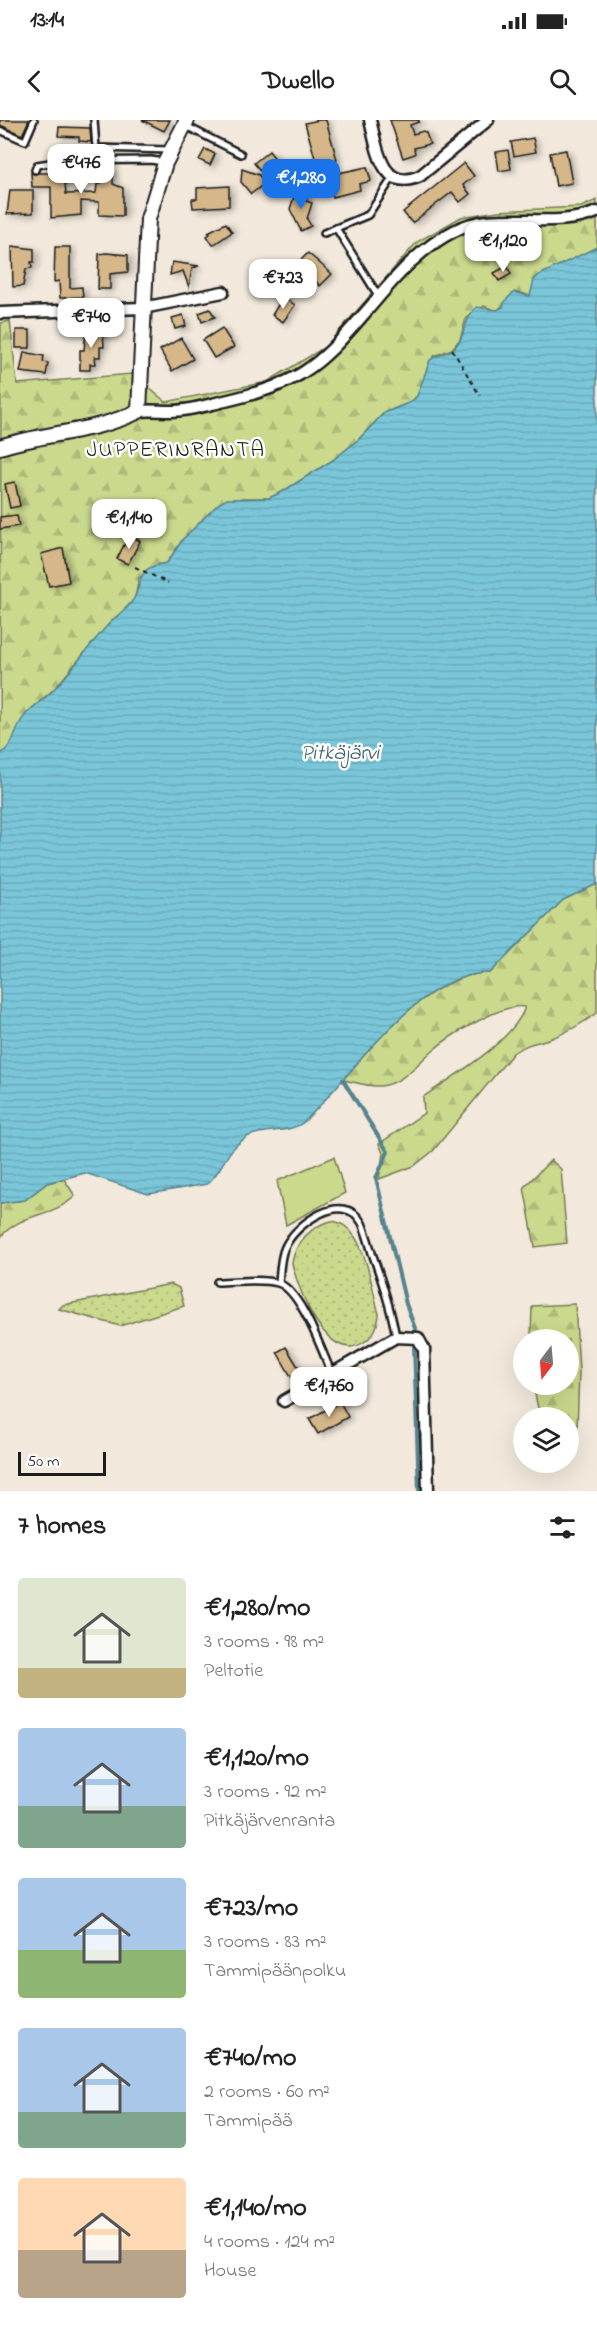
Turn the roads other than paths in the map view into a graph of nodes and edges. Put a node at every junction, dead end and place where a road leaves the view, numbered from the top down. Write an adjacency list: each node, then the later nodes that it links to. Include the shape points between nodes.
1 (34, 120): 6 (lane, via 25,141)
2 (94, 120): 8 (lane, via 96,148)
3 (370, 120): 10 (street, via 382,164)
4 (488, 120): 10 (street, via 420,176 408,181)
5 (186, 123): 7 (lane); 8 (street)
6 (2, 131)
7 (242, 154)
8 (168, 157): 9 (lane, via 62,161 37,165); 16 (street, via 148,219)
9 (35, 170)
10 (393, 177): 12 (lane, via 368,215)
11 (597, 212): 15 (street, via 576,219 469,225 427,246)
12 (336, 228): 13 (lane); 15 (lane)
13 (324, 233)
14 (223, 292): 16 (street)
15 (379, 297): 18 (street, via 309,371 289,382 189,409)
16 (143, 308): 17 (street); 18 (street)
17 (0, 314)
18 (139, 411): 19 (street, via 120,420)
19 (0, 447)
20 (217, 1282): 21 (lane)
21 (279, 1283): 22 (lane, via 283,1249 290,1237 310,1218 329,1209 347,1210 361,1221 390,1305); 23 (lane, via 302,1308)
22 (396, 1337): 23 (street); 25 (street, via 418,1338 424,1349)
23 (332, 1374): 24 (street)
24 (284, 1401)
25 (428, 1491)

